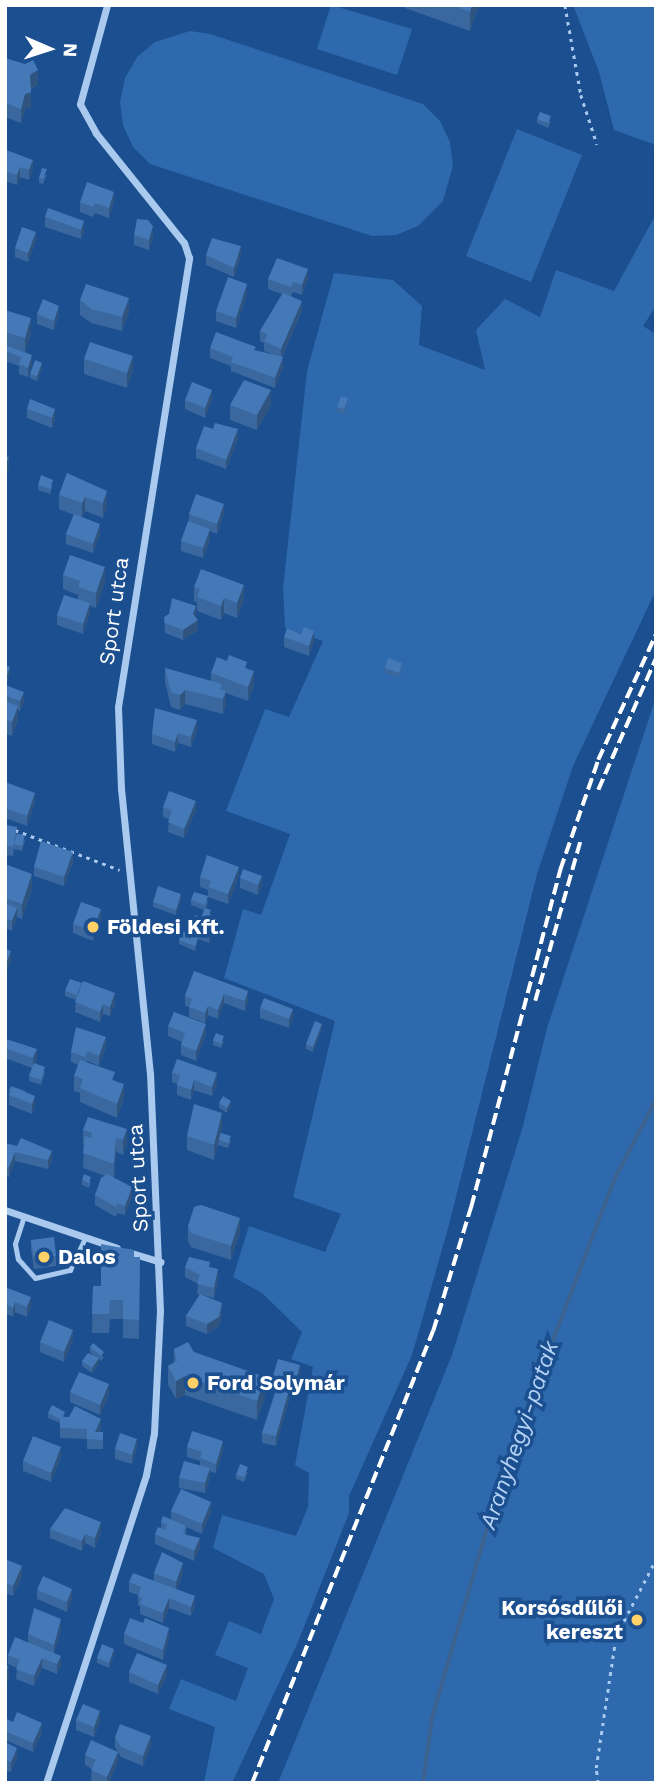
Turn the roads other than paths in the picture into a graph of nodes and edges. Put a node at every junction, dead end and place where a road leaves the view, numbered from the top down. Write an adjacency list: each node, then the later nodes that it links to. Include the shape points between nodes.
1 (107, 5): 5 (street, Sport utca, via 80,104 96,133 184,243 189,258 118,707 150,1074)
2 (5, 1210): 3 (street, Sport utca)
3 (24, 1216): 4 (street, Sport utca); 4 (lane, via 15,1244 18,1259 35,1278 70,1270)
4 (85, 1238): 5 (street, Sport utca)
5 (160, 1262): 6 (street, Sport utca, via 154,1433 146,1475)
6 (46, 1783)

